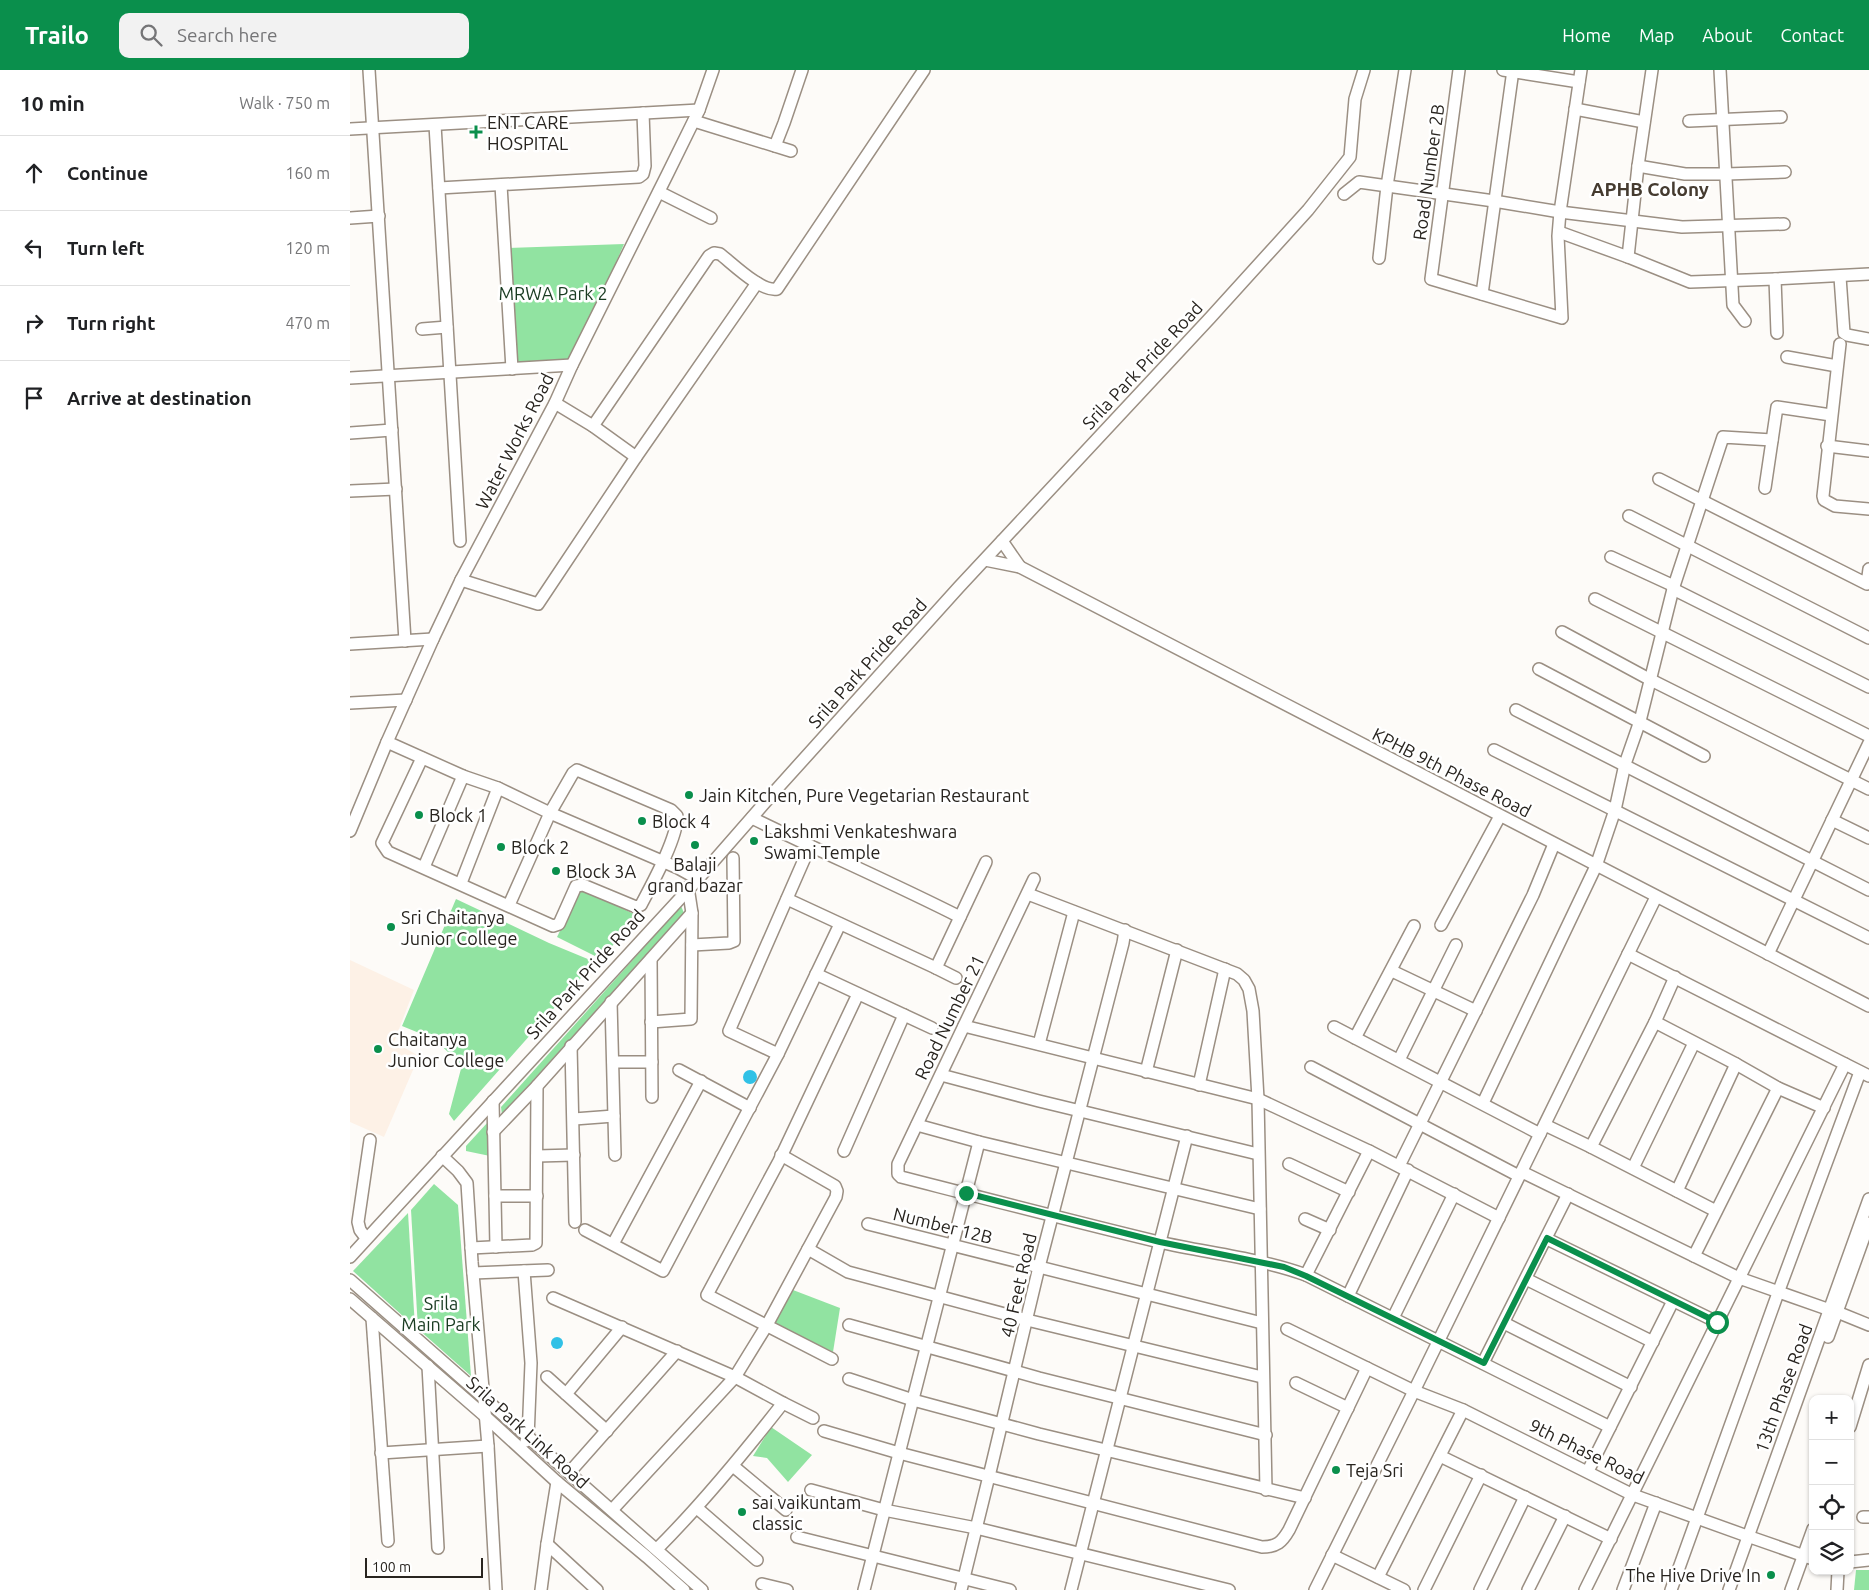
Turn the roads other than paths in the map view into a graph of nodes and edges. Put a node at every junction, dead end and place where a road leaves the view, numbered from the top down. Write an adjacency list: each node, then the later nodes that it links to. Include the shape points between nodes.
1 (369, 70): 22 (street)
2 (713, 70): 14 (street, Water Works Road)
3 (802, 70): 24 (street)
4 (924, 70): 50 (street, via 782,284 771,290)
5 (1364, 70): 81 (street, Srila Park Pride Road, via 1355,99 1350,157 1308,210)
6 (1405, 70): 30 (street)
7 (1459, 70): 33 (street, Road Number 2B)
8 (1510, 70): 12 (street); 35 (street)
9 (1581, 70): 12 (street)
10 (1651, 70): 20 (street)
11 (1720, 70): 17 (street)
12 (1579, 82): 13 (street)
13 (1575, 109): 20 (street); 36 (street)
14 (699, 110): 15 (street); 18 (street, Water Works Road)
15 (643, 113): 21 (street); 29 (street, via 645,166 644,174 639,177)
16 (1781, 117): 17 (street)
17 (1723, 119): 19 (street); 28 (street)
18 (694, 121): 24 (street); 32 (street, Water Works Road)
19 (1689, 121)
20 (1644, 122): 26 (street)
21 (435, 125): 22 (street); 31 (street)
22 (373, 128): 23 (street); 37 (street)
23 (350, 130)
24 (775, 146): 25 (street)
25 (791, 151)
26 (1638, 166): 28 (street, via 1685,174); 40 (street)
27 (1785, 172): 28 (street)
28 (1726, 174): 42 (street)
29 (501, 185): 31 (street); 61 (street)
30 (1387, 186): 33 (street); 34 (street, via 1360,182); 45 (street)
31 (439, 188): 53 (street)
32 (659, 192): 39 (street); 59 (street, Water Works Road)
33 (1443, 193): 35 (street); 51 (street, Road Number 2B, via 1431,279)
34 (1344, 194)
35 (1494, 201): 36 (street); 51 (street)
36 (1560, 212): 40 (street); 43 (street)
37 (379, 216): 38 (street); 63 (street)
38 (350, 218)
39 (711, 218)
40 (1631, 222): 42 (street, via 1682,227); 44 (street)
41 (1784, 224): 42 (street)
42 (1730, 226): 49 (street)
43 (1559, 232): 44 (street); 51 (street, via 1562,318)
44 (1628, 257): 49 (street, via 1690,282)
45 (1379, 258)
46 (1869, 274): 47 (street)
47 (1840, 276): 48 (street); 56 (street, via 1844,332)
48 (1775, 279): 49 (street); 55 (street)
49 (1733, 281): 52 (street, via 1733,305)
50 (757, 283): 67 (street, via 720,254 709,256); 73 (street)
51 (1482, 294)
52 (1745, 321)
53 (447, 327): 54 (street); 62 (street)
54 (422, 329)
55 (1776, 333)
56 (1869, 338)
57 (1840, 344): 60 (street)
58 (1787, 357): 60 (street)
59 (572, 365): 61 (street); 65 (street, Water Works Road)
60 (1837, 366): 66 (street)
61 (512, 369): 62 (street)
62 (450, 372): 63 (street); 82 (street)
63 (388, 376): 64 (street); 68 (street)
64 (350, 378)
65 (555, 403): 67 (street); 88 (street, Water Works Road)
66 (1831, 415): 70 (street, via 1777,407); 71 (street)
67 (594, 426): 73 (street)
68 (392, 430): 69 (street); 75 (street)
69 (350, 433)
70 (1772, 440): 76 (street); 78 (street, via 1723,437)
71 (1827, 446): 72 (street); 79 (street, via 1824,500 1835,506)
72 (1869, 451)
73 (636, 457): 88 (street, via 538,604)
74 (1658, 480): 78 (street)
75 (396, 488): 77 (street); 96 (street)
76 (1764, 488)
77 (350, 491)
78 (1701, 502): 83 (street); 89 (street)
79 (1869, 509)
80 (1629, 516): 83 (street)
81 (1002, 541): 85 (street, Srila Park Pride Road); 86 (street, KPHB 9th Phase Road)
82 (460, 542)
83 (1687, 546): 90 (street); 94 (street)
84 (1611, 557): 90 (street)
85 (985, 560): 86 (street, KPHB 9th Phase Road); 119 (street, Srila Park Pride Road)
86 (1020, 567): 118 (street, KPHB 9th Phase Road)
87 (1869, 569): 89 (street)
88 (461, 580): 95 (street, Water Works Road)
89 (1868, 585)
90 (1673, 587): 93 (street); 100 (street)
91 (1595, 599): 93 (street)
92 (1562, 632): 99 (street)
93 (1662, 634): 99 (street); 105 (street)
94 (1869, 638)
95 (433, 639): 96 (street); 101 (street, Water Works Road)
96 (405, 640): 97 (street)
97 (350, 644)
98 (1539, 669): 104 (street)
99 (1649, 679): 104 (street); 113 (street)
100 (1869, 687)
101 (406, 700): 102 (street); 106 (street, Water Works Road)
102 (350, 703)
103 (1516, 710): 111 (street)
104 (1640, 721): 109 (street); 111 (street)
105 (1869, 736)
106 (387, 742): 110 (street); 121 (street, Water Works Road)
107 (1869, 743): 113 (street)
108 (1494, 750): 116 (street)
109 (1704, 756)
110 (422, 758): 112 (street); 130 (street, via 382,843 388,852)
111 (1626, 764): 116 (street); 126 (street)
112 (463, 776): 114 (street); 130 (street)
113 (1851, 780): 115 (street); 120 (street)
114 (498, 788): 117 (street); 133 (street)
115 (1869, 788)
116 (1615, 810): 129 (street); 139 (street)
117 (550, 813): 127 (street); 127 (street, via 577,770 671,810 677,816 677,823); 140 (street)
118 (1500, 816): 123 (street, KPHB 9th Phase Road); 145 (street)
119 (752, 818): 124 (street); 131 (street, Srila Park Pride Road)
120 (1832, 820): 122 (street); 126 (street)
121 (350, 831)
122 (1869, 838)
123 (1554, 844): 129 (street, KPHB 9th Phase Road); 165 (street, via 1533,895)
124 (810, 846): 138 (street); 143 (street)
125 (733, 858): 149 (street, via 734,941 729,944)
126 (1813, 860): 135 (street); 139 (street)
127 (663, 862): 131 (street); 140 (street, via 636,907 583,884 576,886 558,924 553,926)
128 (986, 862): 143 (street)
129 (1596, 866): 137 (street, KPHB 9th Phase Road); 196 (street)
130 (424, 867): 133 (street)
131 (698, 879): 134 (street, Srila Park Pride Road)
132 (1034, 879): 136 (street, Road Number 21)
133 (461, 883): 140 (street)
134 (688, 887): 142 (street); 195 (street, Srila Park Pride Road)
135 (1869, 890)
136 (1028, 894): 141 (street); 169 (street, Road Number 21)
137 (1656, 896): 152 (street); 153 (street, KPHB 9th Phase Road)
138 (787, 899): 144 (street); 176 (street, via 729,1031)
139 (1794, 901): 148 (street); 153 (street)
140 (509, 905)
141 (1074, 912): 147 (street); 174 (street)
142 (692, 913): 149 (street); 154 (street)
143 (960, 917): 155 (street)
144 (840, 924): 155 (street); 158 (street)
145 (1441, 925)
146 (1414, 926): 157 (street)
147 (1124, 930): 151 (street); 177 (street, 40 Feet Road)
148 (1869, 938)
149 (692, 945): 167 (street, via 691,1020)
150 (1456, 945): 161 (street)
151 (1177, 950): 156 (street); 185 (street)
152 (1628, 954): 159 (street); 204 (street)
153 (1768, 954): 164 (street, KPHB 9th Phase Road)
154 (651, 959): 163 (street); 167 (street)
155 (936, 968): 160 (street)
156 (1226, 969): 190 (street); 194 (street, via 1237,974 1249,988)
157 (1392, 971): 161 (street); 172 (street)
158 (816, 974): 162 (street); 176 (street)
159 (1676, 977): 168 (street); 182 (street)
160 (956, 978)
161 (1434, 991): 165 (street); 178 (street)
162 (858, 994): 166 (street); 217 (street)
163 (611, 1002): 175 (street); 179 (street)
164 (1869, 1006)
165 (1476, 1011): 189 (street)
166 (904, 1015): 171 (street); 210 (street)
167 (651, 1022): 180 (street)
168 (1655, 1022): 173 (street); 209 (street)
169 (964, 1026): 174 (street); 187 (street, Road Number 21)
170 (1334, 1027): 172 (street)
171 (932, 1028)
172 (1356, 1038): 178 (street)
173 (1694, 1043): 181 (street); 221 (street)
174 (1039, 1044): 177 (street)
175 (571, 1046): 191 (street); 201 (street)
176 (778, 1054): 197 (street)
177 (1093, 1058): 185 (street); 199 (street, 40 Feet Road)
178 (1399, 1060): 189 (street)
179 (613, 1062): 180 (street); 200 (street)
180 (652, 1062): 193 (street)
181 (1736, 1064): 192 (street); 224 (street)
182 (1845, 1064): 186 (street); 198 (street)
183 (1310, 1068): 202 (street)
184 (679, 1070): 188 (street)
185 (1146, 1072): 190 (street)
186 (1865, 1074): 262 (street)
187 (941, 1075): 199 (street); 203 (street, Road Number 21)
188 (701, 1081): 197 (street); 245 (street)
189 (1442, 1082): 196 (street); 202 (street)
190 (1199, 1085): 194 (street)
191 (537, 1086): 205 (street); 215 (street)
192 (1778, 1088): 198 (street); 233 (street)
193 (652, 1097)
194 (1258, 1099): 211 (street); 212 (street)
195 (492, 1101): 205 (street); 214 (street, Srila Park Pride Road)
196 (1483, 1103): 204 (street)
197 (750, 1108): 245 (street, via 664,1271)
198 (1824, 1108): 258 (street)
199 (1080, 1111): 206 (street); 218 (street, 40 Feet Road)
200 (614, 1116): 201 (street); 213 (street)
201 (574, 1119): 216 (street)
202 (1421, 1124): 220 (street); 222 (street)
203 (917, 1125): 208 (street); 226 (street, Road Number 21, via 898,1174)
204 (1542, 1129): 209 (street); 222 (street)
205 (493, 1132): 229 (street)
206 (1186, 1136): 212 (street); 223 (street)
207 (370, 1140): 242 (street, via 358,1222)
208 (979, 1142): 218 (street); 226 (street)
209 (1591, 1147): 221 (street)
210 (844, 1151)
211 (1369, 1151): 220 (street); 225 (street)
212 (1258, 1154): 232 (street)
213 (615, 1155)
214 (442, 1156): 242 (street, Srila Park Pride Road); 248 (street, via 467,1183)
215 (537, 1156): 216 (street); 230 (street)
216 (574, 1156): 237 (street)
217 (782, 1156): 249 (street, via 835,1186 837,1191); 276 (street, via 708,1295)
218 (1066, 1163): 223 (street); 234 (street, 40 Feet Road)
219 (1289, 1164): 225 (street)
220 (1404, 1168): 227 (street); 265 (street)
221 (1633, 1168): 224 (street)
222 (1520, 1174): 228 (street); 235 (street)
223 (1173, 1188): 232 (street); 244 (street)
224 (1677, 1191): 233 (street)
225 (1349, 1192): 241 (street)
226 (966, 1193): 234 (street); 246 (street)
227 (1454, 1194): 235 (street); 271 (street)
228 (1568, 1194): 243 (street); 250 (street)
229 (495, 1196): 230 (street); 247 (street)
230 (537, 1196): 247 (street, via 536,1243)
231 (1869, 1199): 261 (street, 13th Phase Road)
232 (1260, 1209): 252 (street)
233 (1716, 1211): 250 (street)
234 (1052, 1215): 244 (street); 253 (street, 40 Feet Road)
235 (1499, 1218): 281 (street)
236 (1305, 1219): 241 (street)
237 (575, 1222)
238 (1869, 1223): 261 (street, 13th Phase Road)
239 (868, 1224): 246 (street, Number 12B)
240 (585, 1230): 245 (street)
241 (1330, 1230): 257 (street)
242 (366, 1238): 251 (street, Srila Park Pride Road)
243 (1547, 1238): 259 (street); 268 (street)
244 (1160, 1242): 252 (street); 263 (street)
245 (613, 1244)
246 (952, 1246): 253 (street, Number 12B); 264 (street)
247 (496, 1247): 248 (street)
248 (471, 1248): 256 (street)
249 (808, 1249): 264 (street, via 848,1272); 276 (street)
250 (1694, 1256): 258 (street)
251 (350, 1257)
252 (1260, 1263): 257 (street, via 1284,1267); 273 (street)
253 (1039, 1267): 263 (street, Number 12B); 272 (street, 40 Feet Road)
254 (548, 1270): 255 (street)
255 (524, 1271): 256 (street); 315 (street, via 531,1363)
256 (473, 1273): 302 (street)
257 (1306, 1276): 265 (street)
258 (1739, 1278): 262 (street); 274 (street)
259 (1526, 1279): 275 (street); 282 (street)
260 (350, 1280): 302 (street, Srila Park Link Road)
261 (1844, 1281): 269 (street, 13th Phase Road)
262 (1778, 1293): 269 (street); 341 (street)
263 (1147, 1294): 273 (street, Number 12B); 283 (street)
264 (939, 1296): 272 (street); 284 (street)
265 (1348, 1296): 271 (street)
266 (553, 1298): 279 (street)
267 (350, 1299): 270 (street, Srila Park Link Road)
268 (1673, 1301): 274 (street); 282 (street)
269 (1833, 1311): 278 (street); 345 (street, 13th Phase Road)
270 (372, 1318): 289 (street, Srila Park Link Road); 320 (street)
271 (1393, 1318): 281 (street)
272 (1027, 1320): 283 (street); 291 (street, 40 Feet Road)
273 (1262, 1322): 294 (street)
274 (1717, 1322): 331 (street)
275 (1504, 1323): 287 (street); 297 (street)
276 (767, 1325): 286 (street); 293 (street)
277 (849, 1325): 284 (street)
278 (1869, 1325)
279 (622, 1327): 285 (street); 300 (street)
280 (1287, 1329): 290 (street, 9th Phase Road)
281 (1439, 1340): 287 (street); 299 (street)
282 (1653, 1342): 297 (street)
283 (1134, 1346): 294 (street); 301 (street)
284 (926, 1347): 291 (street); 303 (street)
285 (677, 1351): 293 (street); 312 (street)
286 (832, 1359)
287 (1484, 1363): 311 (street)
288 (1869, 1365): 298 (street)
289 (428, 1366): 307 (street, Srila Park Link Road); 318 (street)
290 (1367, 1368): 299 (street, 9th Phase Road); 305 (street)
291 (1015, 1371): 301 (street); 310 (street, 40 Feet Road)
292 (547, 1377): 300 (street)
293 (735, 1377): 304 (street); 337 (street)
294 (1262, 1377): 314 (street)
295 (849, 1379): 303 (street)
296 (1296, 1383): 305 (street)
297 (1631, 1387): 311 (street)
298 (1866, 1388): 309 (street)
299 (1414, 1391): 306 (street, 9th Phase Road); 352 (street)
300 (566, 1394): 312 (street)
301 (1120, 1398): 314 (street); 319 (street)
302 (484, 1400): 307 (street); 315 (street, Srila Park Link Road)
303 (913, 1400): 310 (street); 321 (street)
304 (783, 1403): 308 (street); 323 (street)
305 (1348, 1408): 333 (street)
306 (1463, 1410): 322 (street); 324 (street, 9th Phase Road)
307 (486, 1417): 316 (street); 317 (street, Srila Park Link Road)
308 (813, 1418)
309 (1854, 1418)
310 (1002, 1424): 319 (street); 327 (street, 40 Feet Road)
311 (1610, 1427): 324 (street)
312 (607, 1431): 325 (street)
313 (824, 1431): 321 (street)
314 (1266, 1435): 330 (street)
315 (528, 1438): 317 (street); 325 (street, Srila Park Link Road)
316 (488, 1446): 318 (street); 363 (street)
317 (521, 1448): 328 (street, Srila Park Link Road)
318 (433, 1450): 320 (street); 349 (street)
319 (1107, 1451): 330 (street); 334 (street)
320 (381, 1453): 347 (street)
321 (899, 1453): 327 (street); 339 (street)
322 (1440, 1456): 326 (street); 360 (street)
323 (734, 1466): 336 (street); 338 (street)
324 (1588, 1471): 331 (street, 9th Phase Road)
325 (568, 1473): 337 (street, Srila Park Link Road)
326 (1481, 1475): 332 (street); 375 (street)
327 (989, 1477): 334 (street); 342 (street, 40 Feet Road)
328 (557, 1482): 348 (street); 367 (street, Srila Park Link Road)
329 (811, 1490): 339 (street)
330 (1266, 1490): 333 (street)
331 (1633, 1495): 335 (street, 9th Phase Road); 346 (street)
332 (1525, 1497): 340 (street); 376 (street)
333 (1305, 1498): 334 (street, via 1282,1540 1272,1547)
334 (1092, 1502): 351 (street)
335 (1656, 1503): 341 (street, 9th Phase Road); 379 (street)
336 (697, 1508): 350 (street); 355 (street)
337 (612, 1510): 350 (street, Srila Park Link Road)
338 (786, 1510)
339 (884, 1510): 342 (street); 353 (street)
340 (1565, 1516): 346 (street); 377 (street)
341 (1697, 1518): 345 (street, 9th Phase Road); 380 (street)
342 (976, 1528): 351 (street); 362 (street, 40 Feet Road)
343 (1813, 1530): 354 (street)
344 (798, 1537): 353 (street)
345 (1750, 1537): 354 (street, 9th Phase Road); 356 (street, 13th Phase Road)
346 (1611, 1539): 378 (street)
347 (388, 1541)
348 (547, 1544): 365 (street); 366 (street)
349 (438, 1548)
350 (657, 1549): 364 (street, Srila Park Link Road)
351 (1079, 1554): 371 (street); 372 (street)
352 (1332, 1555): 360 (street); 373 (street)
353 (873, 1556): 362 (street); 369 (street)
354 (1808, 1557): 383 (street)
355 (757, 1560)
356 (1742, 1560): 381 (street, 13th Phase Road); 382 (street, 13th Phase Road)
357 (1869, 1560): 358 (street)
358 (1854, 1562)
359 (1838, 1575): 384 (street)
360 (1378, 1577): 374 (street)
361 (762, 1584): 368 (street)
362 (962, 1584): 370 (street)
363 (496, 1588)
364 (700, 1589)
365 (541, 1590)
366 (597, 1590)
367 (684, 1590)
368 (787, 1590)
369 (864, 1590)
370 (1010, 1590)
371 (1071, 1590)
372 (1229, 1590)
373 (1314, 1590)
374 (1404, 1590)
375 (1424, 1590)
376 (1480, 1590)
377 (1528, 1590)
378 (1585, 1590)
379 (1624, 1590)
380 (1671, 1590)
381 (1729, 1590)
382 (1735, 1590)
383 (1791, 1590)
384 (1837, 1590)

